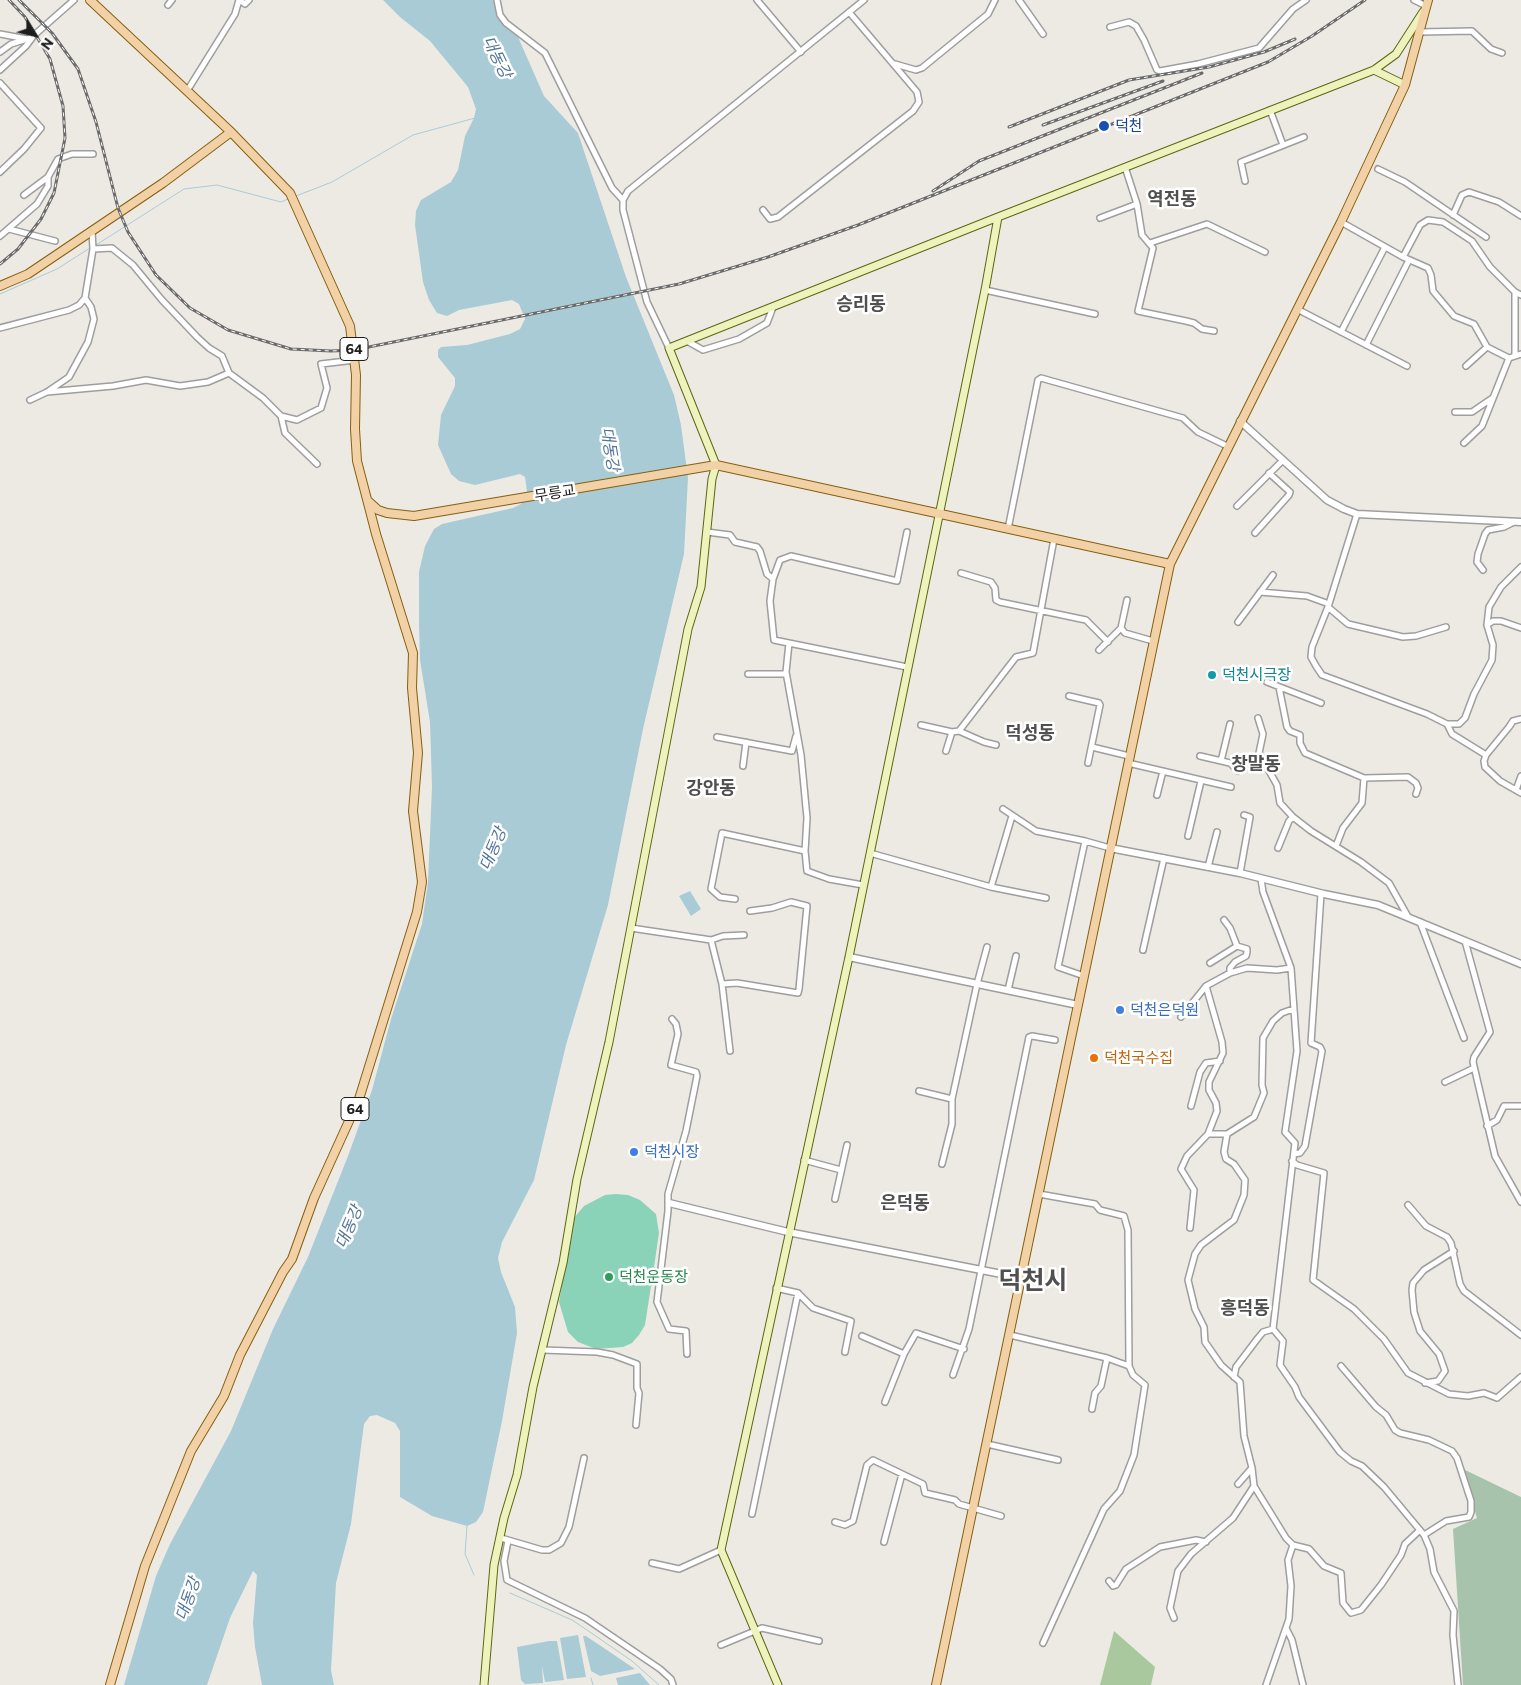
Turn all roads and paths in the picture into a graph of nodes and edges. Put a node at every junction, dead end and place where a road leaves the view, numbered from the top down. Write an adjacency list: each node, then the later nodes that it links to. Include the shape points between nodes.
1 (74, 0): 19 (street)
2 (90, 0): 28 (main road)
3 (172, 0): 13 (street)
4 (248, 0): 28 (street, via 245,4 239,0 235,14)
5 (497, 0): 40 (street, via 500,15 506,23 545,53 612,188)
6 (757, 0): 21 (street)
7 (864, 0): 14 (street)
8 (995, 0): 23 (street, via 988,14 922,68 916,70)
9 (1019, 0): 18 (street)
10 (1306, 0): 15 (street, via 1293,9 1258,48 1160,71 1136,26 1129,22)
11 (1414, 0): 12 (street)
12 (1427, 3): 16 (main road); 25 (main road, via 1396,54)
13 (168, 5)
14 (849, 12): 21 (street); 23 (street)
15 (1110, 27)
16 (1420, 32): 22 (street, via 1472,31 1491,49); 27 (main road)
17 (0, 34): 19 (street)
18 (1043, 34)
19 (30, 38): 20 (street, via 11,44); 24 (street, via 26,46)
20 (0, 52)
21 (801, 52): 40 (street, via 628,191)
22 (1502, 53)
23 (894, 64): 42 (street, via 919,95 913,112 778,217 770,219)
24 (0, 70)
25 (1374, 70): 27 (main road); 29 (main road)
26 (0, 83): 36 (street, via 41,128)
27 (1404, 85): 47 (main road)
28 (186, 92): 30 (main road)
29 (1270, 110): 32 (street); 34 (main road)
30 (231, 132): 49 (main road); 76 (main road, 64, via 290,193 350,326)
31 (1304, 137): 32 (street)
32 (1283, 145): 38 (street, via 1241,162)
33 (93, 154): 37 (street, via 63,156)
34 (1125, 167): 41 (street); 45 (main road)
35 (1378, 169): 43 (street, via 1405,182)
36 (0, 172)
37 (48, 177): 39 (street); 48 (street, via 48,186 37,204)
38 (1246, 181)
39 (24, 195)
40 (623, 200): 73 (street, via 647,302)
41 (1137, 204): 46 (street); 53 (street, via 1142,235)
42 (764, 210)
43 (1454, 215): 44 (street, via 1462,195 1469,192 1498,202); 51 (street)
44 (1521, 216)
45 (998, 217): 60 (main road); 64 (main road)
46 (1100, 218)
47 (1341, 222): 54 (street); 65 (main road)
48 (9, 229): 50 (street); 52 (street)
49 (92, 235): 55 (street); 59 (main road, via 28,274)
50 (0, 236)
51 (1486, 237)
52 (55, 242)
53 (1150, 243): 56 (street, via 1208,224); 68 (street, via 1153,248 1138,311 1194,323 1202,330)
54 (1385, 246): 57 (street); 69 (street)
55 (93, 248): 63 (street); 79 (street, via 112,248 133,265 197,337 222,356)
56 (1265, 252)
57 (1403, 257): 58 (street); 61 (street, via 1420,225 1428,220 1443,222 1472,241 1484,260)
58 (1409, 260): 71 (street); 72 (street, via 1428,268 1433,291 1441,302 1454,316 1474,324)
59 (0, 286)
60 (985, 290): 66 (street); 94 (main road)
61 (1515, 292): 62 (street); 75 (street)
62 (1521, 295)
63 (85, 298): 67 (street, via 69,310); 80 (street, via 94,319 86,348 69,377)
64 (774, 307): 70 (main road); 70 (street, via 768,323 739,339 703,350)
65 (1297, 309): 69 (street); 85 (main road)
66 (1095, 314)
67 (0, 328)
68 (1214, 331)
69 (1340, 332): 71 (street)
70 (687, 341): 73 (main road)
71 (1366, 345): 77 (street)
72 (1487, 347): 75 (street); 78 (street)
73 (669, 348): 90 (main road)
74 (1521, 354): 75 (street)
75 (1512, 357): 81 (street, via 1499,389)
76 (355, 360): 84 (street, via 321,364 327,388 321,408 297,420); 92 (main road, 64, via 357,461)
77 (1407, 366)
78 (1466, 366)
79 (229, 373): 80 (street, via 208,382 180,386 146,380); 84 (street)
80 (46, 392): 82 (street)
81 (1491, 399): 83 (street, via 1472,412); 86 (street, via 1482,426)
82 (30, 400)
83 (1456, 412)
84 (281, 416): 89 (street, via 285,432)
85 (1240, 421): 87 (main road); 88 (street)
86 (1464, 444)
87 (1227, 446): 97 (street, via 1198,432 1183,418 1041,378 1038,380); 102 (main road)
88 (1283, 460): 91 (street); 95 (street, via 1328,500)
89 (318, 464)
90 (716, 465): 92 (main road, 무릉교, via 414,516 387,513); 94 (main road); 98 (main road)
91 (1269, 473): 93 (street); 100 (street, via 1290,492)
92 (367, 499): 279 (main road, 64, via 413,653 412,688 418,752 413,811 422,882 418,912 359,1099 314,1198 292,1259 240,1355 224,1396 191,1451 145,1566)
93 (1237, 506)
94 (938, 514): 97 (main road); 121 (main road)
95 (1357, 514): 96 (street); 110 (street)
96 (1518, 522): 104 (street, via 1488,530 1485,534 1477,562)
97 (1008, 529): 101 (main road)
98 (707, 532): 107 (street, via 730,535 735,542 757,547 767,574); 181 (main road, via 701,587 688,629)
99 (907, 532): 107 (street, via 897,581 791,556 780,560)
100 (1255, 533)
101 (1054, 539): 102 (main road); 111 (street)
102 (1170, 564): 118 (main road)
103 (1521, 567): 113 (street, via 1493,598)
104 (1483, 570)
105 (961, 573): 111 (street, via 991,582 996,600 1000,602)
106 (1273, 575): 108 (street)
107 (773, 579): 119 (street, via 770,601 774,640)
108 (1260, 592): 110 (street, via 1307,596); 112 (street)
109 (1127, 600): 115 (street)
110 (1328, 605): 114 (street, via 1348,624 1403,637); 131 (street, via 1311,657 1322,675)
111 (1042, 611): 117 (street, via 1086,620); 133 (street, via 1033,653 1016,657)
112 (1238, 622)
113 (1487, 625): 116 (street, via 1501,621); 131 (street, via 1493,645 1492,660 1463,722)
114 (1446, 627)
115 (1121, 628): 117 (street); 118 (street, via 1125,633)
116 (1521, 628)
117 (1108, 642): 120 (street)
118 (1153, 642): 143 (main road)
119 (789, 643): 121 (street); 123 (street)
120 (1099, 650)
121 (908, 667): 167 (main road)
122 (748, 674): 123 (street)
123 (786, 674): 135 (street)
124 (1267, 682): 125 (street)
125 (1280, 687): 127 (street); 150 (street, via 1287,727 1300,735 1305,753)
126 (1068, 696): 139 (street, via 1100,705)
127 (1321, 703)
128 (1258, 718): 159 (street, via 1263,734 1259,753 1277,785 1280,803)
129 (1521, 719): 141 (street, via 1513,721)
130 (1230, 724): 144 (street)
131 (1447, 724): 141 (street, via 1452,734)
132 (922, 725): 134 (street)
133 (959, 731): 134 (street); 138 (street)
134 (952, 732): 140 (street)
135 (797, 733): 137 (street, via 792,751); 166 (street, via 806,818)
136 (717, 737): 137 (street)
137 (746, 742): 146 (street)
138 (996, 744)
139 (1092, 747): 143 (street); 145 (street)
140 (946, 751)
141 (1486, 755): 153 (street, via 1485,767)
142 (1200, 756): 144 (street)
143 (1129, 760): 147 (street); 164 (main road)
144 (1221, 761): 148 (street)
145 (1088, 763)
146 (743, 766)
147 (1163, 771): 151 (street); 155 (street)
148 (1238, 771)
149 (1521, 776): 153 (street)
150 (1364, 778): 154 (street, via 1408,777 1416,783); 163 (street, via 1362,803 1342,828)
151 (1201, 780): 152 (street); 161 (street)
152 (1231, 787)
153 (1518, 792)
154 (1416, 794)
155 (1157, 795)
156 (1003, 809): 158 (street)
157 (1244, 815): 170 (street, via 1250,817)
158 (1012, 816): 162 (street, via 1036,831); 173 (street)
159 (1292, 817): 163 (street); 165 (street)
160 (1217, 832): 169 (street)
161 (1188, 836)
162 (1085, 841): 164 (street); 194 (street, via 1058,966)
163 (1336, 846): 178 (street, via 1389,884)
164 (1110, 848): 168 (street); 194 (main road)
165 (1278, 848)
166 (805, 851): 172 (street, via 807,871); 176 (street, via 722,833 711,889 720,897)
167 (870, 853): 172 (main road); 173 (street)
168 (1164, 858): 169 (street); 187 (street)
169 (1208, 867): 170 (street)
170 (1240, 873): 171 (street)
171 (1261, 878): 174 (street); 192 (street, via 1263,892)
172 (863, 885): 189 (main road)
173 (992, 887): 175 (street)
174 (1322, 894): 178 (street, via 1378,905); 217 (street, via 1311,1043 1322,1051 1305,1146)
175 (1046, 898)
176 (735, 900)
177 (750, 911): 195 (street, via 791,902 807,906 800,989 798,993 737,983)
178 (1406, 915): 180 (street)
179 (1224, 920): 185 (street)
180 (1420, 922): 184 (street); 203 (street)
181 (632, 928): 183 (street); 239 (main road, via 576,1178 563,1262)
182 (744, 935): 183 (street)
183 (711, 940): 195 (street)
184 (1465, 941): 191 (street); 207 (street, via 1490,1032 1474,1057)
185 (1237, 946): 190 (street); 193 (street, via 1246,949 1246,956 1235,962)
186 (987, 947): 196 (street)
187 (1143, 950)
188 (1016, 956): 198 (street)
189 (849, 957): 196 (street); 218 (main road)
190 (1210, 963)
191 (1521, 964)
192 (1291, 968): 193 (street, via 1247,968); 200 (street)
193 (1230, 973): 197 (street)
194 (1084, 976): 199 (main road)
195 (722, 984): 205 (street)
196 (977, 984): 198 (street); 210 (street)
197 (1206, 986): 201 (street); 206 (street, via 1222,1042)
198 (1008, 990): 199 (street)
199 (1078, 1005): 222 (main road)
200 (1293, 1009): 215 (street, via 1278,1017 1267,1028 1263,1038 1264,1094 1254,1117); 217 (street, via 1297,1051 1285,1132 1294,1143)
201 (1181, 1017)
202 (672, 1019): 225 (street, via 678,1034 671,1065 696,1072 697,1076 686,1132 668,1194)
203 (1464, 1038)
204 (1055, 1040): 230 (street, via 1029,1038)
205 (730, 1051)
206 (1220, 1061): 211 (street, via 1206,1063 1200,1072); 214 (street, via 1209,1082 1217,1111)
207 (1474, 1068): 208 (street); 213 (street)
208 (1445, 1082)
209 (919, 1090): 210 (street)
210 (952, 1099): 220 (street, via 952,1124)
211 (1191, 1106)
212 (1521, 1106): 213 (street, via 1504,1106 1497,1120)
213 (1487, 1126): 224 (street, via 1496,1156)
214 (1208, 1134): 215 (street); 227 (street, via 1187,1156 1181,1169 1194,1190)
215 (1227, 1134): 247 (street, via 1224,1152 1226,1159 1234,1164 1245,1180 1244,1195 1234,1220 1201,1245 1195,1254 1188,1280 1206,1342 1221,1365)
216 (848, 1144): 221 (street)
217 (1294, 1154): 219 (street)
218 (804, 1160): 221 (street); 228 (main road)
219 (1292, 1162): 234 (street); 249 (street, via 1324,1173 1313,1280 1354,1309 1384,1339 1408,1373)
220 (942, 1164)
221 (842, 1170): 223 (street)
222 (1039, 1194): 231 (main road); 244 (street, via 1095,1204 1100,1210 1124,1216 1128,1230)
223 (835, 1199)
224 (1521, 1202)
225 (669, 1203): 228 (street); 241 (street, via 657,1302 669,1329 686,1331)
226 (1408, 1205): 229 (street, via 1426,1226 1446,1237)
227 (1190, 1228)
228 (788, 1232): 230 (street); 232 (main road)
229 (1454, 1250): 236 (street, via 1464,1291); 249 (street, via 1424,1270 1413,1283 1414,1312 1420,1331 1439,1354 1445,1371 1438,1381)
230 (981, 1270): 231 (street); 238 (street)
231 (1022, 1278): 235 (main road)
232 (776, 1288): 233 (street); 270 (main road)
233 (798, 1293): 240 (street, via 813,1308 851,1321); 261 (street)
234 (1274, 1329): 247 (street, via 1263,1332 1252,1344 1236,1366); 264 (street, via 1283,1341 1280,1365 1299,1397 1340,1452 1362,1466 1384,1487)
235 (1010, 1334): 243 (street); 253 (main road)
236 (1521, 1335)
237 (862, 1336): 242 (street)
238 (964, 1349): 242 (street, via 919,1332 913,1335); 246 (street)
239 (542, 1350): 252 (street, via 596,1352 637,1364); 265 (main road, via 522,1454)
240 (845, 1352)
241 (688, 1354)
242 (904, 1354): 250 (street)
243 (1107, 1358): 244 (street); 251 (street)
244 (1128, 1366): 277 (street, via 1132,1375 1145,1385 1134,1455 1120,1491 1104,1509)
245 (1341, 1366): 264 (street, via 1400,1434 1429,1440 1452,1451 1457,1458 1471,1501 1471,1512 1468,1517 1446,1521)
246 (953, 1375)
247 (1234, 1377): 256 (street, via 1240,1382 1244,1436)
248 (1521, 1377): 249 (street, via 1497,1398 1484,1393 1457,1396)
249 (1424, 1383)
250 (885, 1402)
251 (1092, 1409)
252 (636, 1425)
253 (987, 1444): 255 (street); 260 (main road)
254 (584, 1458): 266 (street, via 569,1527 561,1543 542,1550)
255 (1058, 1460)
256 (1252, 1468): 258 (street); 259 (street)
257 (902, 1474): 260 (street, via 922,1484 925,1493); 263 (street, via 870,1461 853,1521 845,1525); 267 (street)
258 (1238, 1484)
259 (1254, 1486): 268 (street, via 1233,1518); 269 (street)
260 (974, 1508): 262 (street); 283 (main road)
261 (752, 1514)
262 (1001, 1516)
263 (835, 1522)
264 (1422, 1533): 269 (street, via 1405,1544 1381,1585 1361,1610 1351,1613 1343,1603 1341,1572 1324,1566 1309,1549); 286 (street, via 1430,1549 1434,1572 1454,1611)
265 (500, 1538): 266 (street); 280 (main road, via 494,1565)
266 (508, 1541): 281 (street, via 504,1561 507,1580 585,1618 668,1675)
267 (884, 1542)
268 (1206, 1542): 272 (street, via 1196,1540 1160,1547 1126,1569 1116,1585); 273 (street, via 1178,1571 1170,1608)
269 (1293, 1545): 274 (street, via 1288,1560 1291,1586)
270 (722, 1550): 271 (street, via 679,1569); 275 (main road)
271 (652, 1563)
272 (1109, 1581)
273 (1174, 1618)
274 (1286, 1628): 284 (street); 285 (street)
275 (755, 1630): 276 (street, via 770,1629); 278 (street); 282 (main road)
276 (819, 1641)
277 (1043, 1643)
278 (721, 1645)
279 (110, 1685)
280 (484, 1685)
281 (673, 1685)
282 (778, 1685)
283 (936, 1685)
284 (1266, 1685)
285 (1303, 1685)
286 (1458, 1685)

